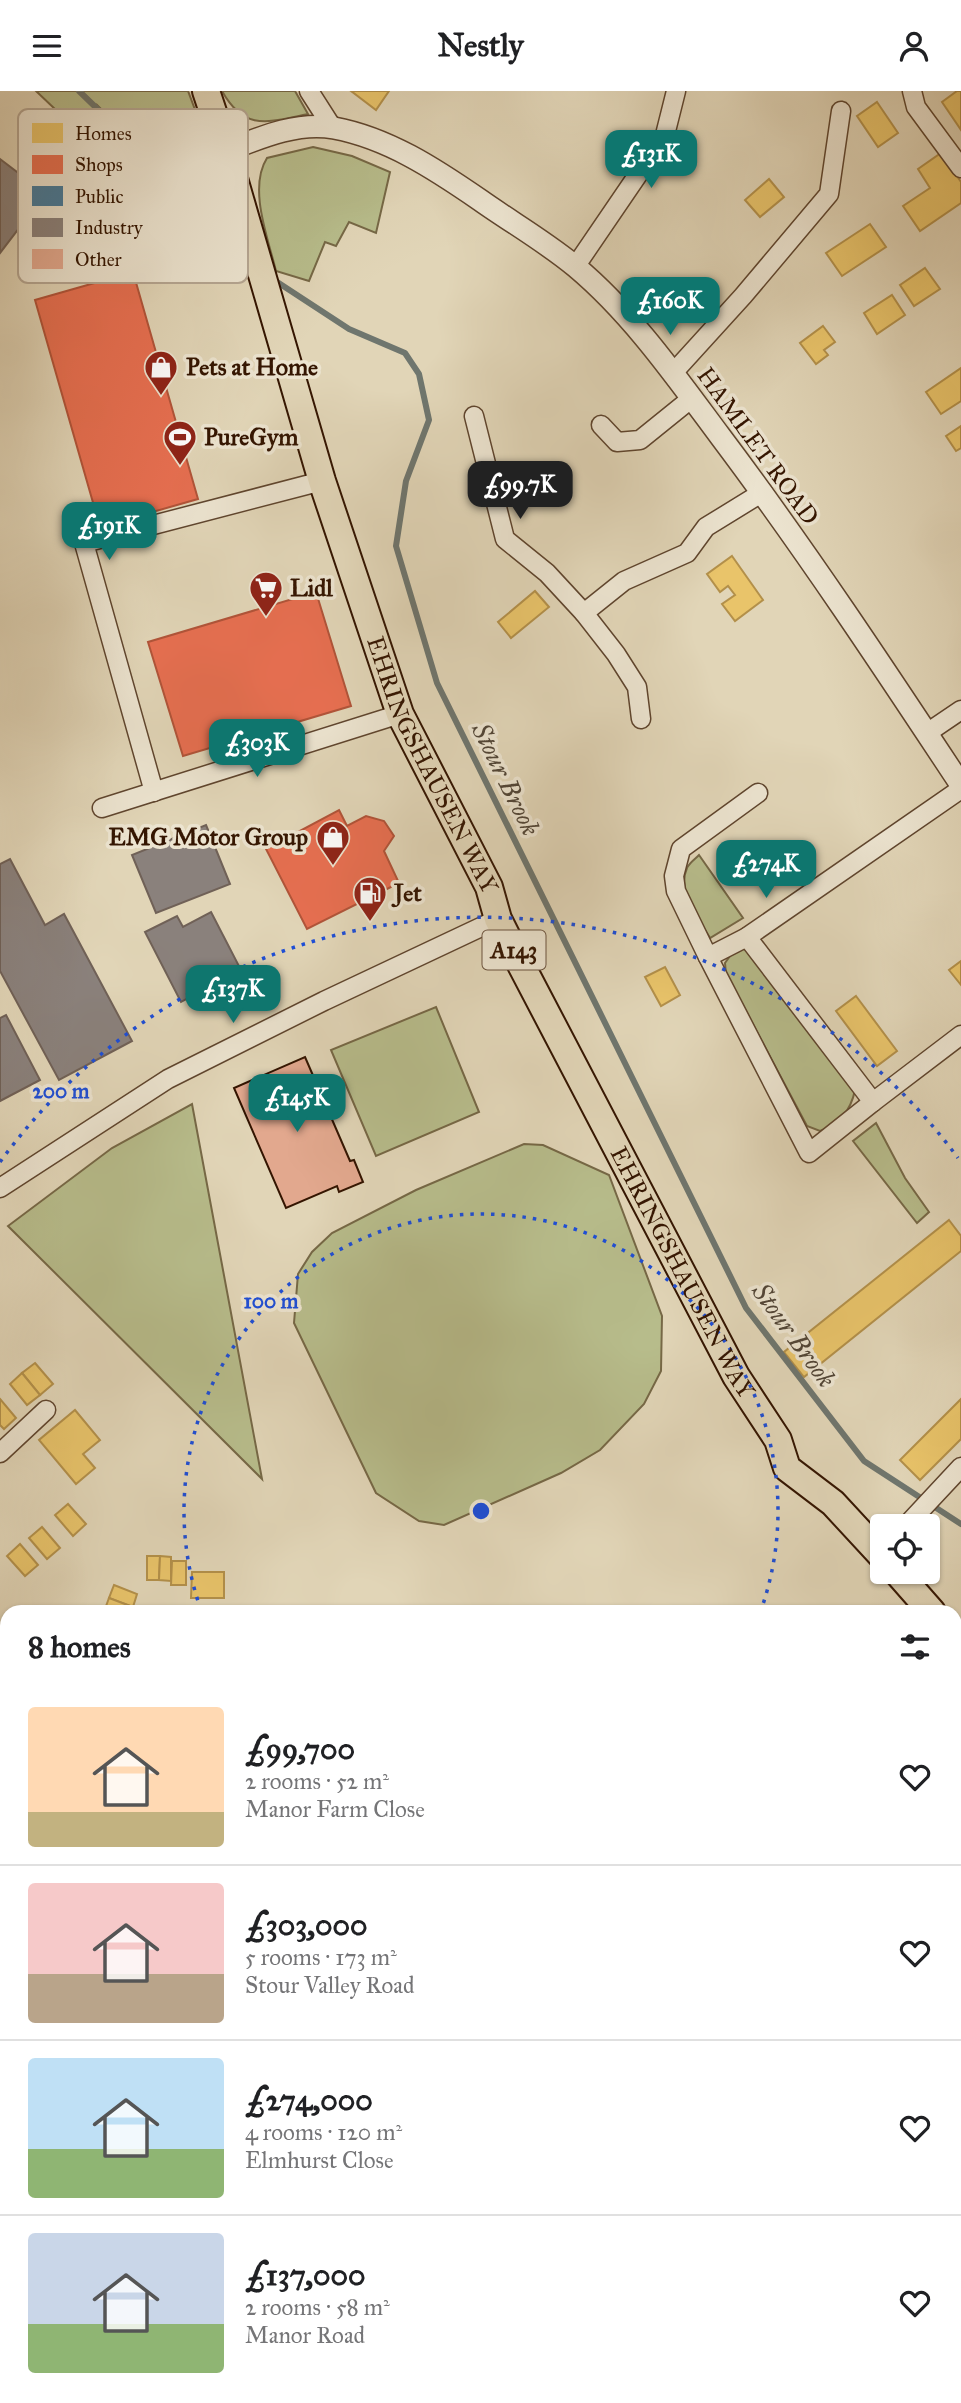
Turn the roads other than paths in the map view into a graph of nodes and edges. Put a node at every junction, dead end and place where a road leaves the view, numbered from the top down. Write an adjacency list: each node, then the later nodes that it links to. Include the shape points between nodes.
1 (206, 91): 5 (main road, A143)
2 (309, 91): 7 (street)
3 (676, 91): 11 (street, via 665,135)
4 (912, 91): 9 (street, via 916,107)
5 (212, 109)
6 (841, 111): 12 (street, via 828,194)
7 (332, 127): 8 (street, HAMLET ROAD, via 300,128); 11 (street, HAMLET ROAD, via 392,145 457,184)
8 (248, 142)
9 (960, 164)
10 (248, 227): 16 (main road, EHRINGSHAUSEN WAY / A143)
11 (575, 267): 12 (street, HAMLET ROAD, via 626,317)
12 (673, 373): 13 (street, HAMLET ROAD)
13 (692, 398): 15 (street, via 640,440 617,442); 17 (street, HAMLET ROAD)
14 (474, 416): 18 (street, via 505,538 547,573)
15 (601, 425)
16 (322, 481): 20 (main road, EHRINGSHAUSEN WAY / A143); 24 (street, via 84,543)
17 (762, 492): 18 (street, via 706,527 687,553 624,581); 22 (street, HAMLET ROAD)
18 (584, 613): 21 (street, via 637,687)
19 (961, 710): 22 (street)
20 (400, 714): 24 (street); 27 (main road, EHRINGSHAUSEN WAY / A143, via 489,887)
21 (641, 719)
22 (927, 733): 23 (street, HAMLET ROAD)
23 (961, 787): 28 (street)
24 (154, 792): 26 (street)
25 (758, 793): 29 (street, via 681,849 674,876 676,891)
26 (102, 808)
27 (498, 919): 32 (street, via 167,1079); 37 (main road, EHRINGSHAUSEN WAY / A143, via 736,1375 778,1440 787,1468)
28 (747, 937): 29 (street); 31 (street)
29 (708, 957): 31 (street, via 809,1153)
30 (961, 1035): 31 (street)
31 (873, 1102)
32 (0, 1188)
33 (46, 1410): 34 (street)
34 (0, 1453)
35 (961, 1467): 36 (street)
36 (917, 1514)
37 (870, 1540)
38 (907, 1584): 39 (main road)
39 (926, 1605)

